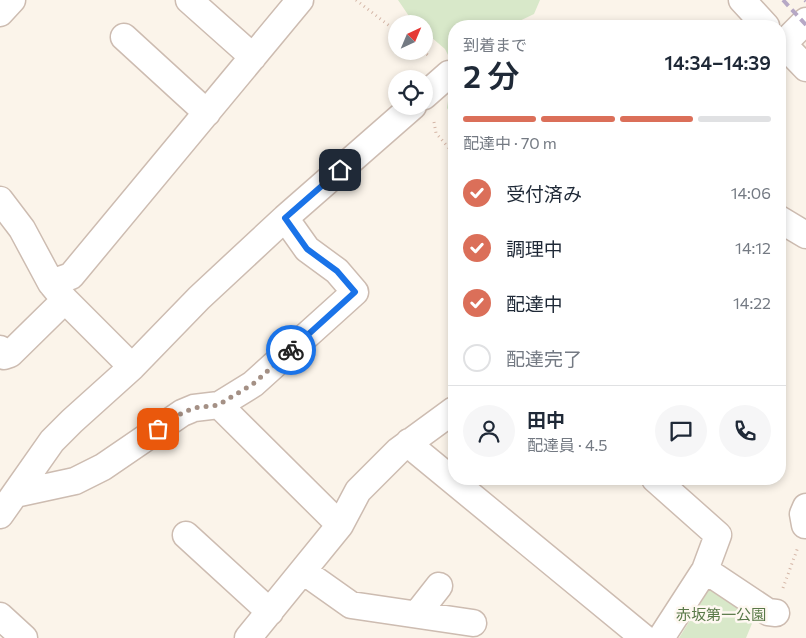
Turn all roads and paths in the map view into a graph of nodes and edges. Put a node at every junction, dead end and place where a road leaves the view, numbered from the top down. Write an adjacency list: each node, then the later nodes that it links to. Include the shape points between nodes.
1 (12, 0): 6 (street)
2 (189, 0): 13 (street)
3 (300, 0): 13 (street)
4 (356, 0): 9 (path)
5 (742, 0): 7 (street)
6 (0, 13)
7 (759, 20)
8 (806, 21): 10 (street)
9 (388, 25)
10 (786, 34)
11 (124, 37): 17 (street)
12 (786, 49): 14 (street)
13 (253, 57): 17 (street)
14 (806, 68)
15 (448, 75): 16 (street)
16 (433, 88)
17 (207, 113): 25 (street)
18 (402, 115): 22 (street)
19 (432, 115): 20 (path, via 436,133)
20 (448, 147)
21 (0, 200): 25 (street)
22 (285, 218): 27 (street, via 199,298); 28 (street, via 307,249 337,271 355,292 253,384)
23 (786, 223): 24 (street)
24 (806, 235)
25 (58, 291): 26 (street, via 10,354 4,356); 27 (street)
26 (0, 349)
27 (132, 367): 34 (street, via 52,441)
28 (218, 405): 34 (street, via 182,413 103,467 75,481); 36 (street)
29 (448, 414): 30 (street)
30 (409, 442): 31 (street); 36 (street, via 358,491)
31 (448, 476)
32 (459, 485): 49 (street)
33 (662, 485): 39 (street, via 718,535)
34 (7, 505)
35 (806, 507): 37 (street, via 803,514)
36 (340, 525): 40 (street)
37 (806, 525): 43 (path)
38 (186, 535): 42 (street)
39 (705, 570): 43 (street, via 768,612); 50 (street)
40 (303, 571): 42 (street); 44 (street, via 351,605)
41 (438, 586): 44 (street)
42 (270, 612): 48 (street)
43 (776, 613)
44 (417, 614): 46 (street)
45 (0, 616): 47 (street)
46 (473, 623)
47 (24, 638)
48 (248, 638)
49 (644, 638)
50 (660, 638)

